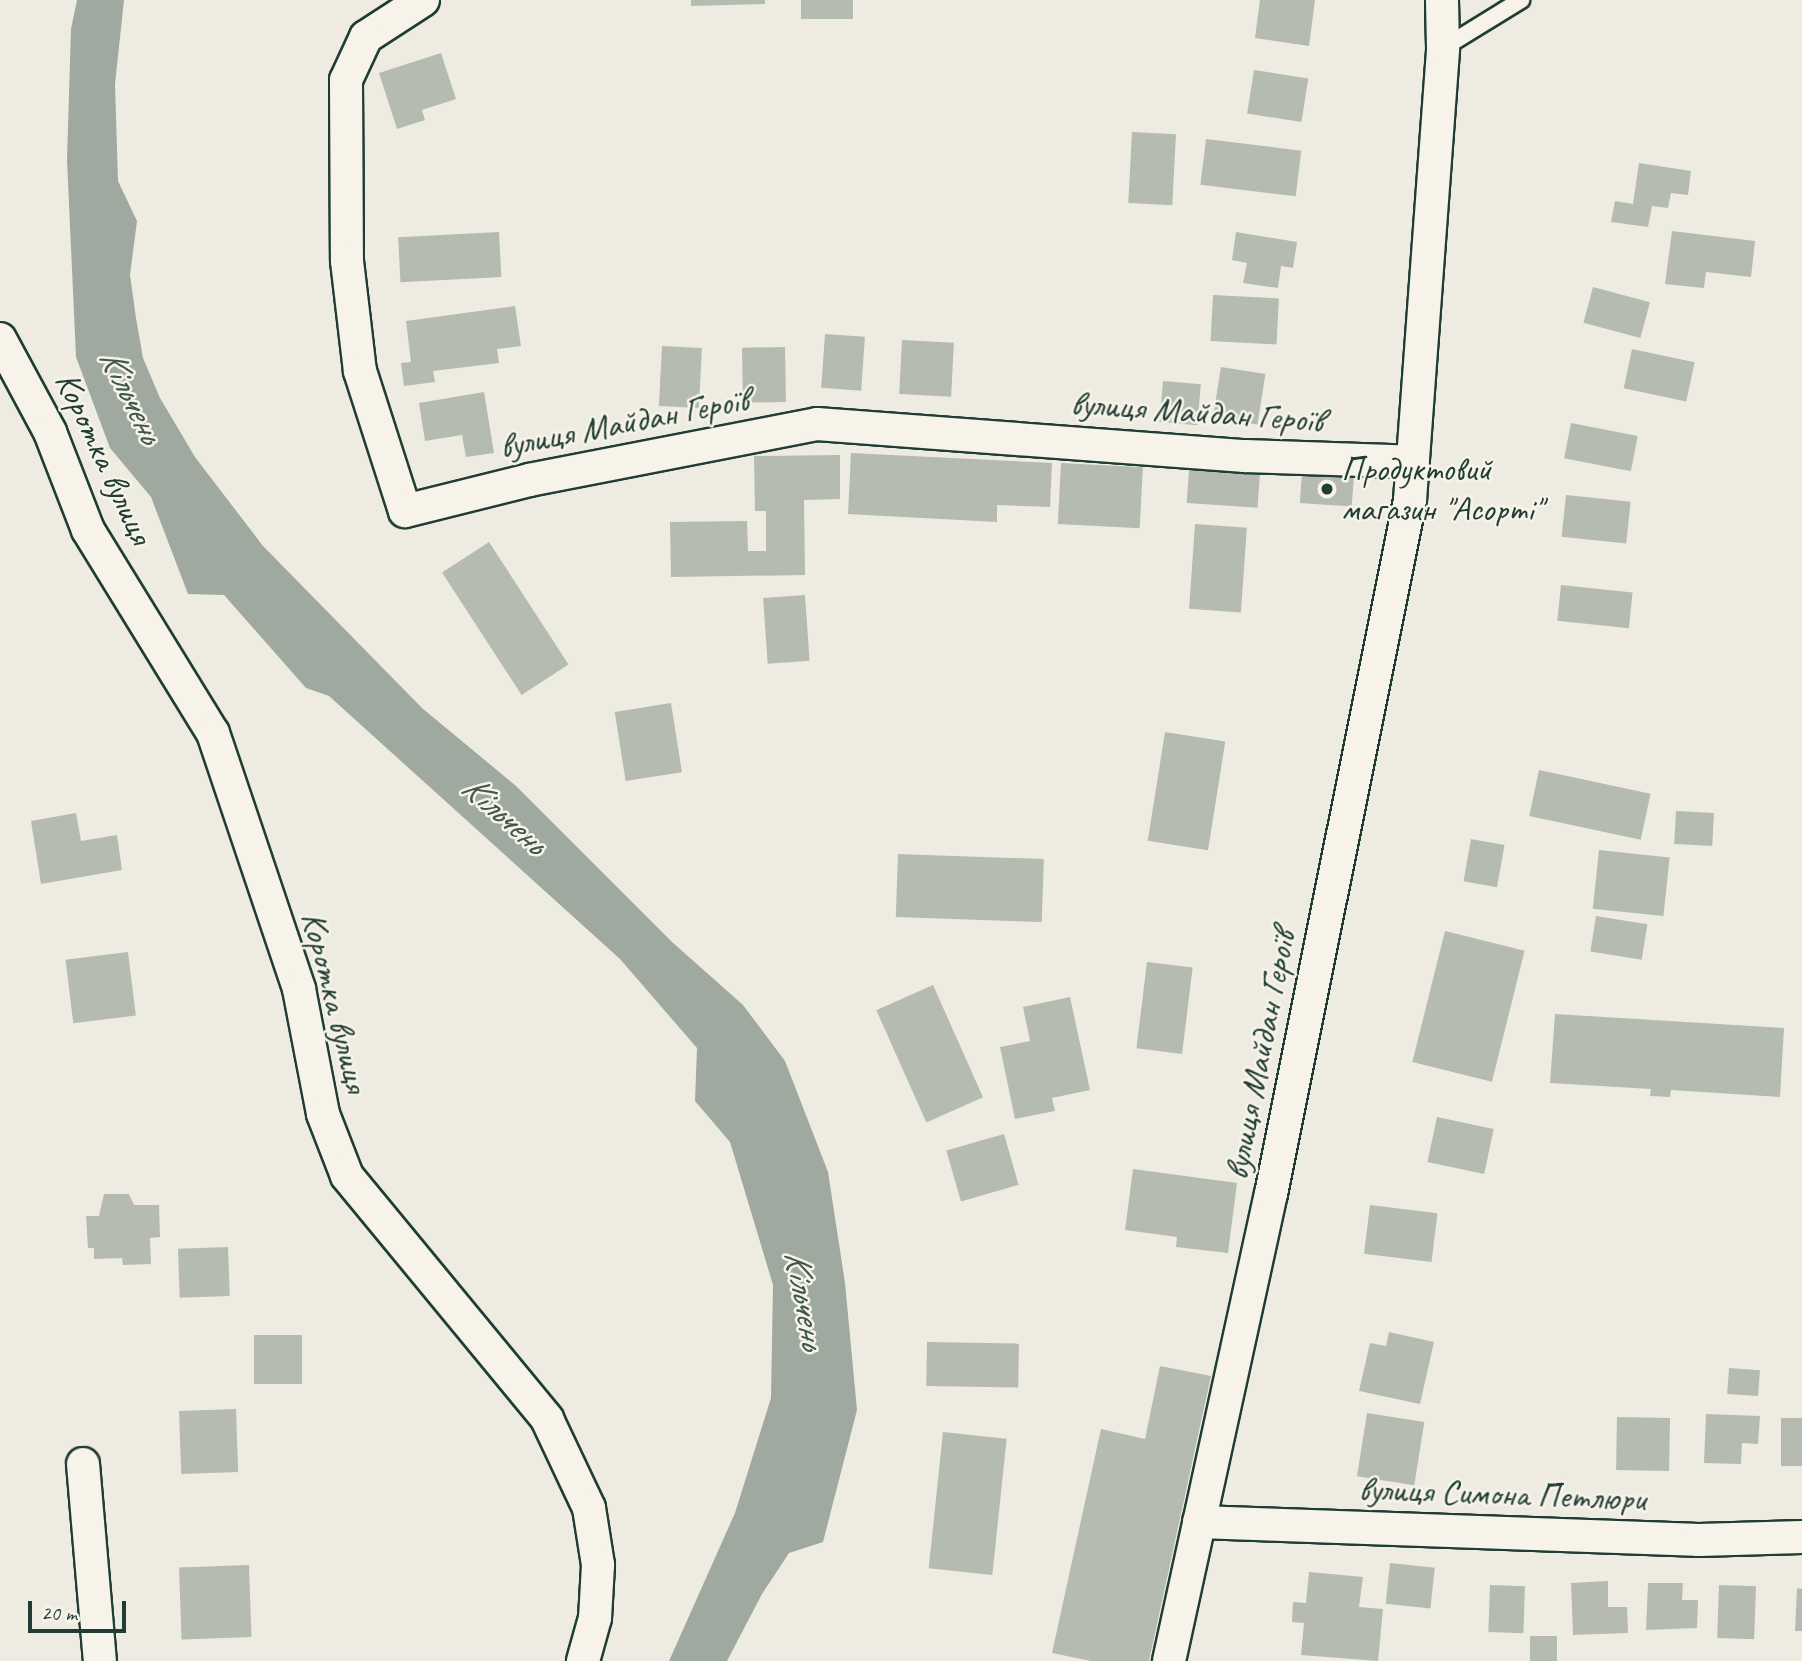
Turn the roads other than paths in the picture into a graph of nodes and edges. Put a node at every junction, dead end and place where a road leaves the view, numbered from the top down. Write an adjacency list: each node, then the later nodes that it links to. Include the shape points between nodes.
1 (423, 0): 6 (street, вулиця Майдан Героїв, via 366,37 346,80 347,261 360,371 405,511 529,480 817,424 1245,456)
2 (1442, 0): 4 (street, вулиця Майдан Героїв)
3 (1521, 0): 4 (lane)
4 (1443, 48): 6 (street, вулиця Майдан Героїв)
5 (0, 339): 11 (street, Коротка вулиця, via 50,432 88,530 213,733 299,989 323,1114 347,1176 547,1419 589,1508 598,1564 595,1618)
6 (1413, 462): 8 (street, вулиця Майдан Героїв, via 1410,500 1271,1194)
7 (83, 1464): 10 (street)
8 (1199, 1522): 9 (street, вулиця Симона Петлюри, via 1699,1540); 12 (street, вулиця Майдан Героїв)
9 (1802, 1537)
10 (100, 1661)
11 (583, 1661)
12 (1169, 1661)

